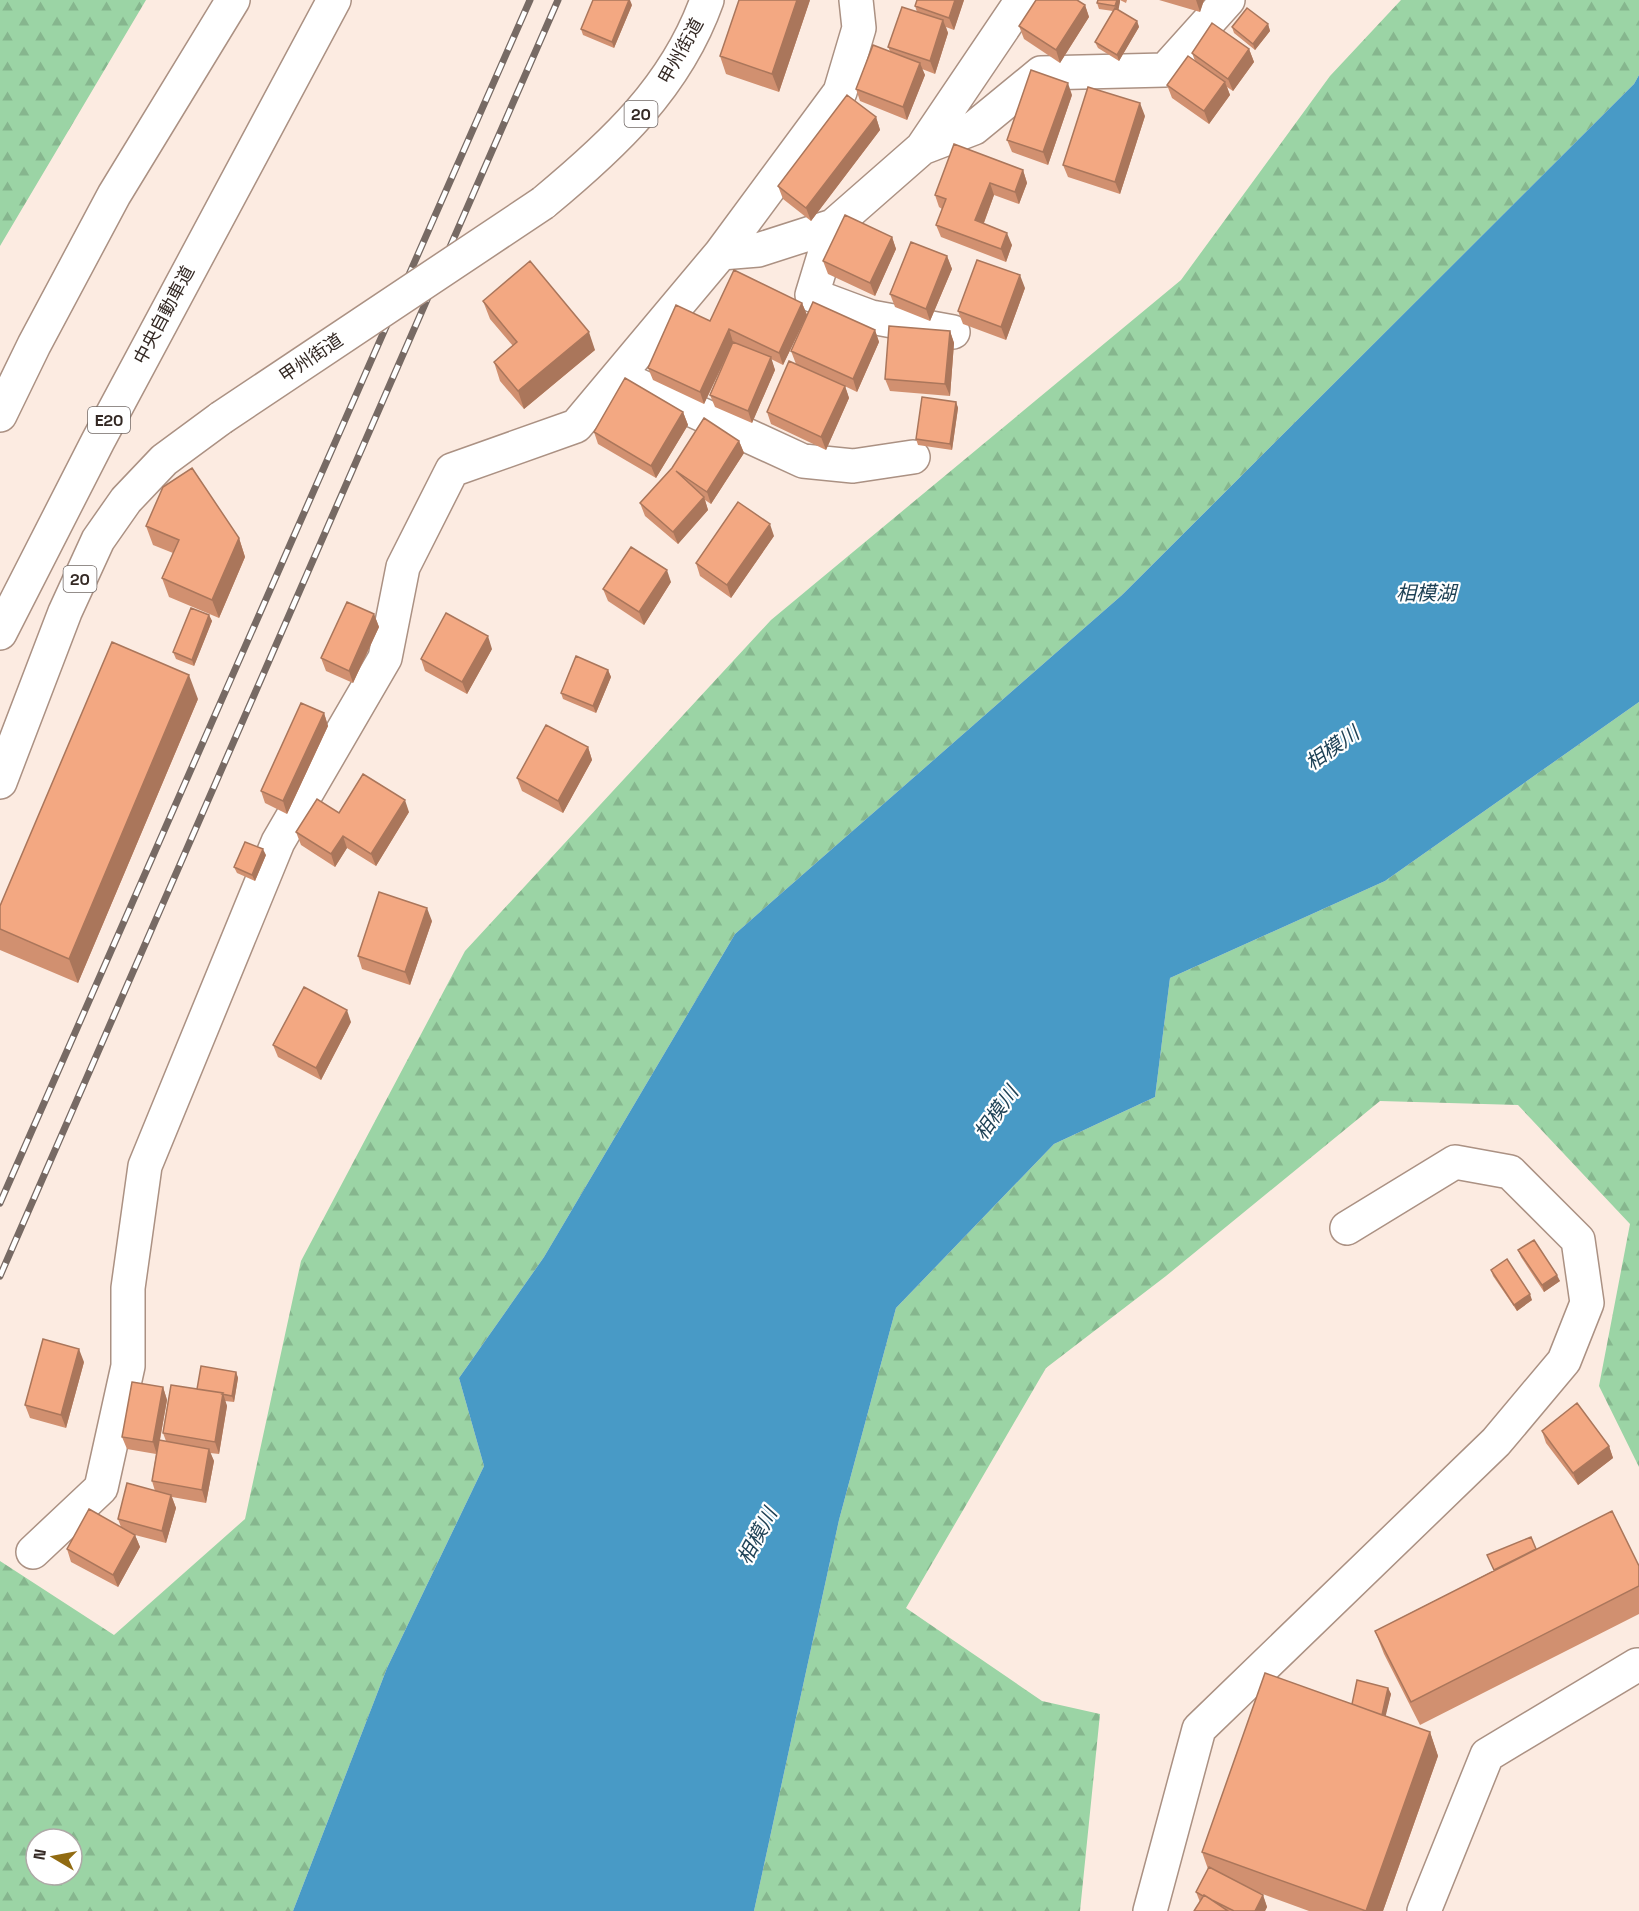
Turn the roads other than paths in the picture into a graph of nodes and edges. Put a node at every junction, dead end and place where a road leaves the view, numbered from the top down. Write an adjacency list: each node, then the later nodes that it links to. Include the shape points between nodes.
1 (233, 0): 12 (main road, via 114,195)
2 (334, 0): 14 (main road, 中央自動車道 / E20, via 221,207)
3 (707, 0): 15 (main road, 甲州街道 / 20, bridge, via 698,27 674,70 643,111 601,155 543,203 221,418 164,460 126,500 98,540 65,612)
4 (856, 0): 9 (main road, via 859,28 840,92)
5 (1022, 0): 7 (main road)
6 (1228, 0): 7 (main road, via 1165,70 1041,73 974,128)
7 (922, 148): 8 (main road)
8 (833, 226): 9 (main road, via 758,250); 10 (main road, via 812,295 871,317)
9 (721, 253): 11 (main road)
10 (953, 332)
11 (618, 376): 13 (main road, via 803,461 853,466); 17 (main road, via 576,426 452,470 403,567 385,658 278,842 145,1166 128,1288 128,1366 101,1488)
12 (0, 415)
13 (913, 457)
14 (0, 633)
15 (0, 782)
16 (1347, 1228): 19 (main road, via 1455,1162 1510,1172 1578,1240 1587,1303 1564,1361 1496,1442 1199,1729)
17 (33, 1552)
18 (1637, 1665): 20 (main road, via 1488,1755)
19 (1150, 1911)
20 (1424, 1911)

